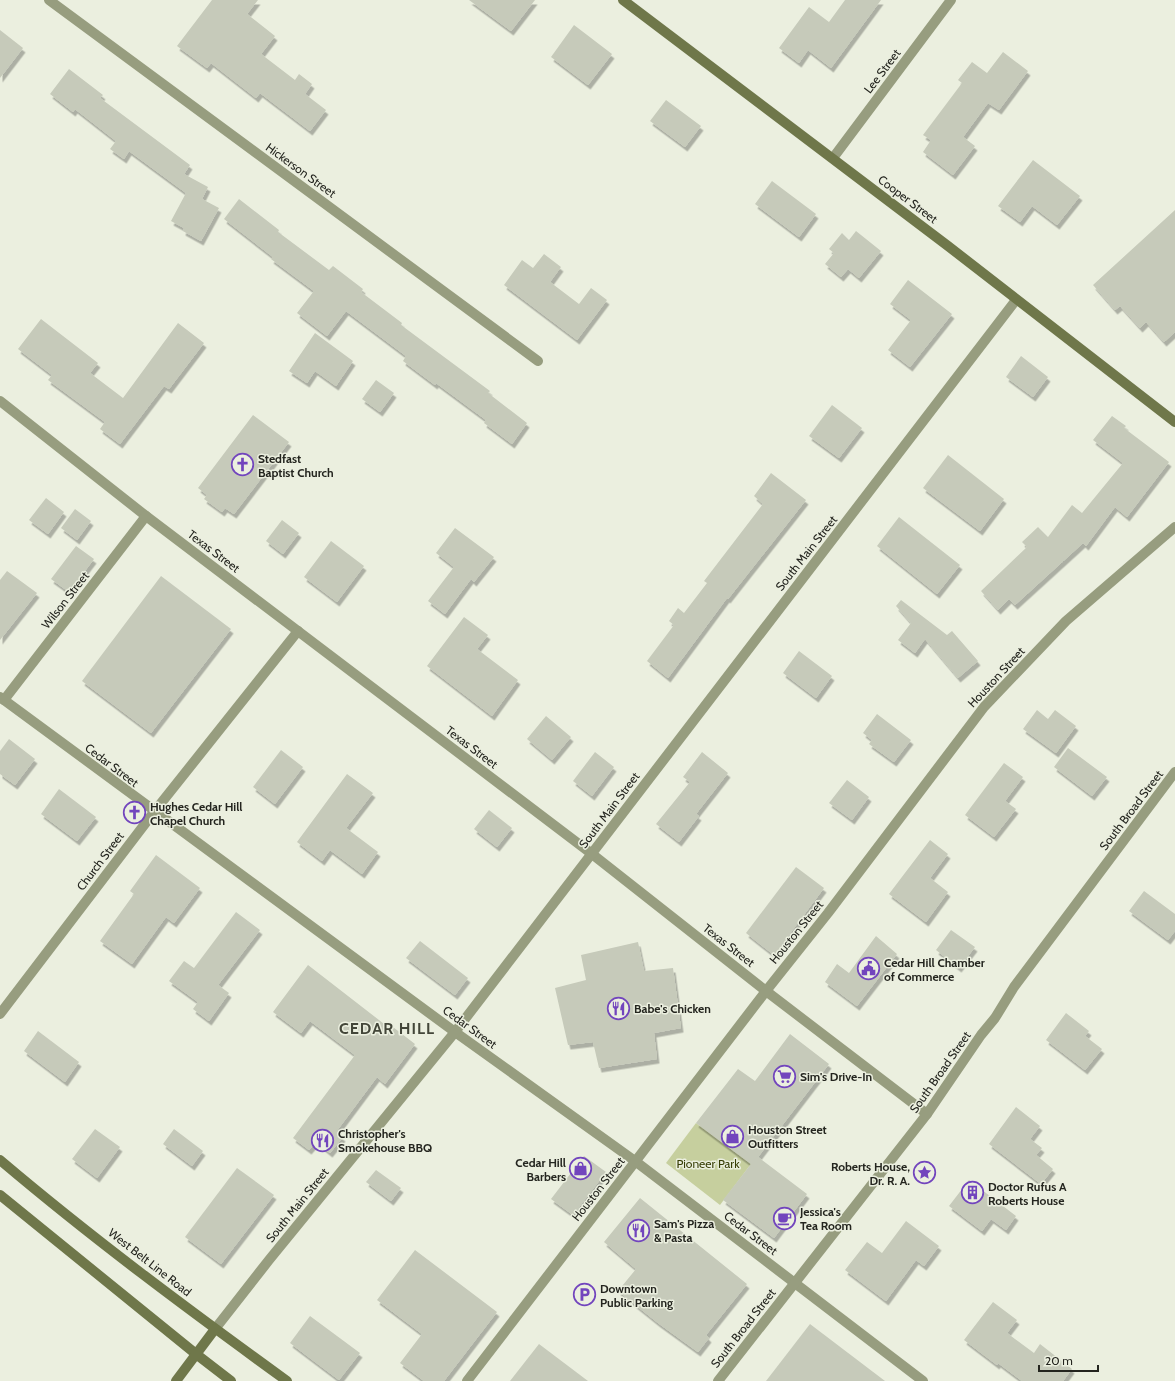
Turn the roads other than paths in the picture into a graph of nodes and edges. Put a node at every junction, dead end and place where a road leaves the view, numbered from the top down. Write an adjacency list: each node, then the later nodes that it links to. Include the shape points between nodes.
1 (49, 0): 6 (street, Hickerson Street)
2 (623, 0): 4 (street, Cooper Street)
3 (951, 0): 4 (street, Lee Street)
4 (832, 158): 5 (street, Cooper Street)
5 (1016, 300): 8 (street, Cooper Street); 15 (street, South Main Street)
6 (538, 361)
7 (0, 402): 9 (street, Texas Street)
8 (1175, 422)
9 (146, 516): 11 (street, Texas Street); 12 (street, Wilson Street)
10 (1175, 527): 16 (street, Houston Street, via 1066,621 984,707 828,913)
11 (298, 631): 14 (street, Church Street); 15 (street, Texas Street)
12 (2, 699): 14 (street, Cedar Street)
13 (1175, 772): 19 (street, South Broad Street, via 1014,987)
14 (154, 812): 17 (street, Church Street); 18 (street, Cedar Street)
15 (592, 854): 16 (street, Texas Street); 18 (street, South Main Street)
16 (766, 990): 19 (street, Texas Street); 21 (street, Houston Street)
17 (0, 1014)
18 (455, 1032): 21 (street, Cedar Street); 24 (street, South Main Street)
19 (927, 1114): 23 (street, South Broad Street)
20 (0, 1160): 24 (street, West Belt Line Road)
21 (636, 1161): 23 (street, Cedar Street); 29 (street, Houston Street)
22 (0, 1195): 25 (street)
23 (795, 1282): 30 (street, South Broad Street); 31 (street, Cedar Street)
24 (215, 1329): 25 (street); 28 (street, West Belt Line Road)
25 (196, 1354): 26 (street); 27 (street)
26 (176, 1381)
27 (231, 1381)
28 (287, 1381)
29 (466, 1381)
30 (718, 1381)
31 (923, 1381)

